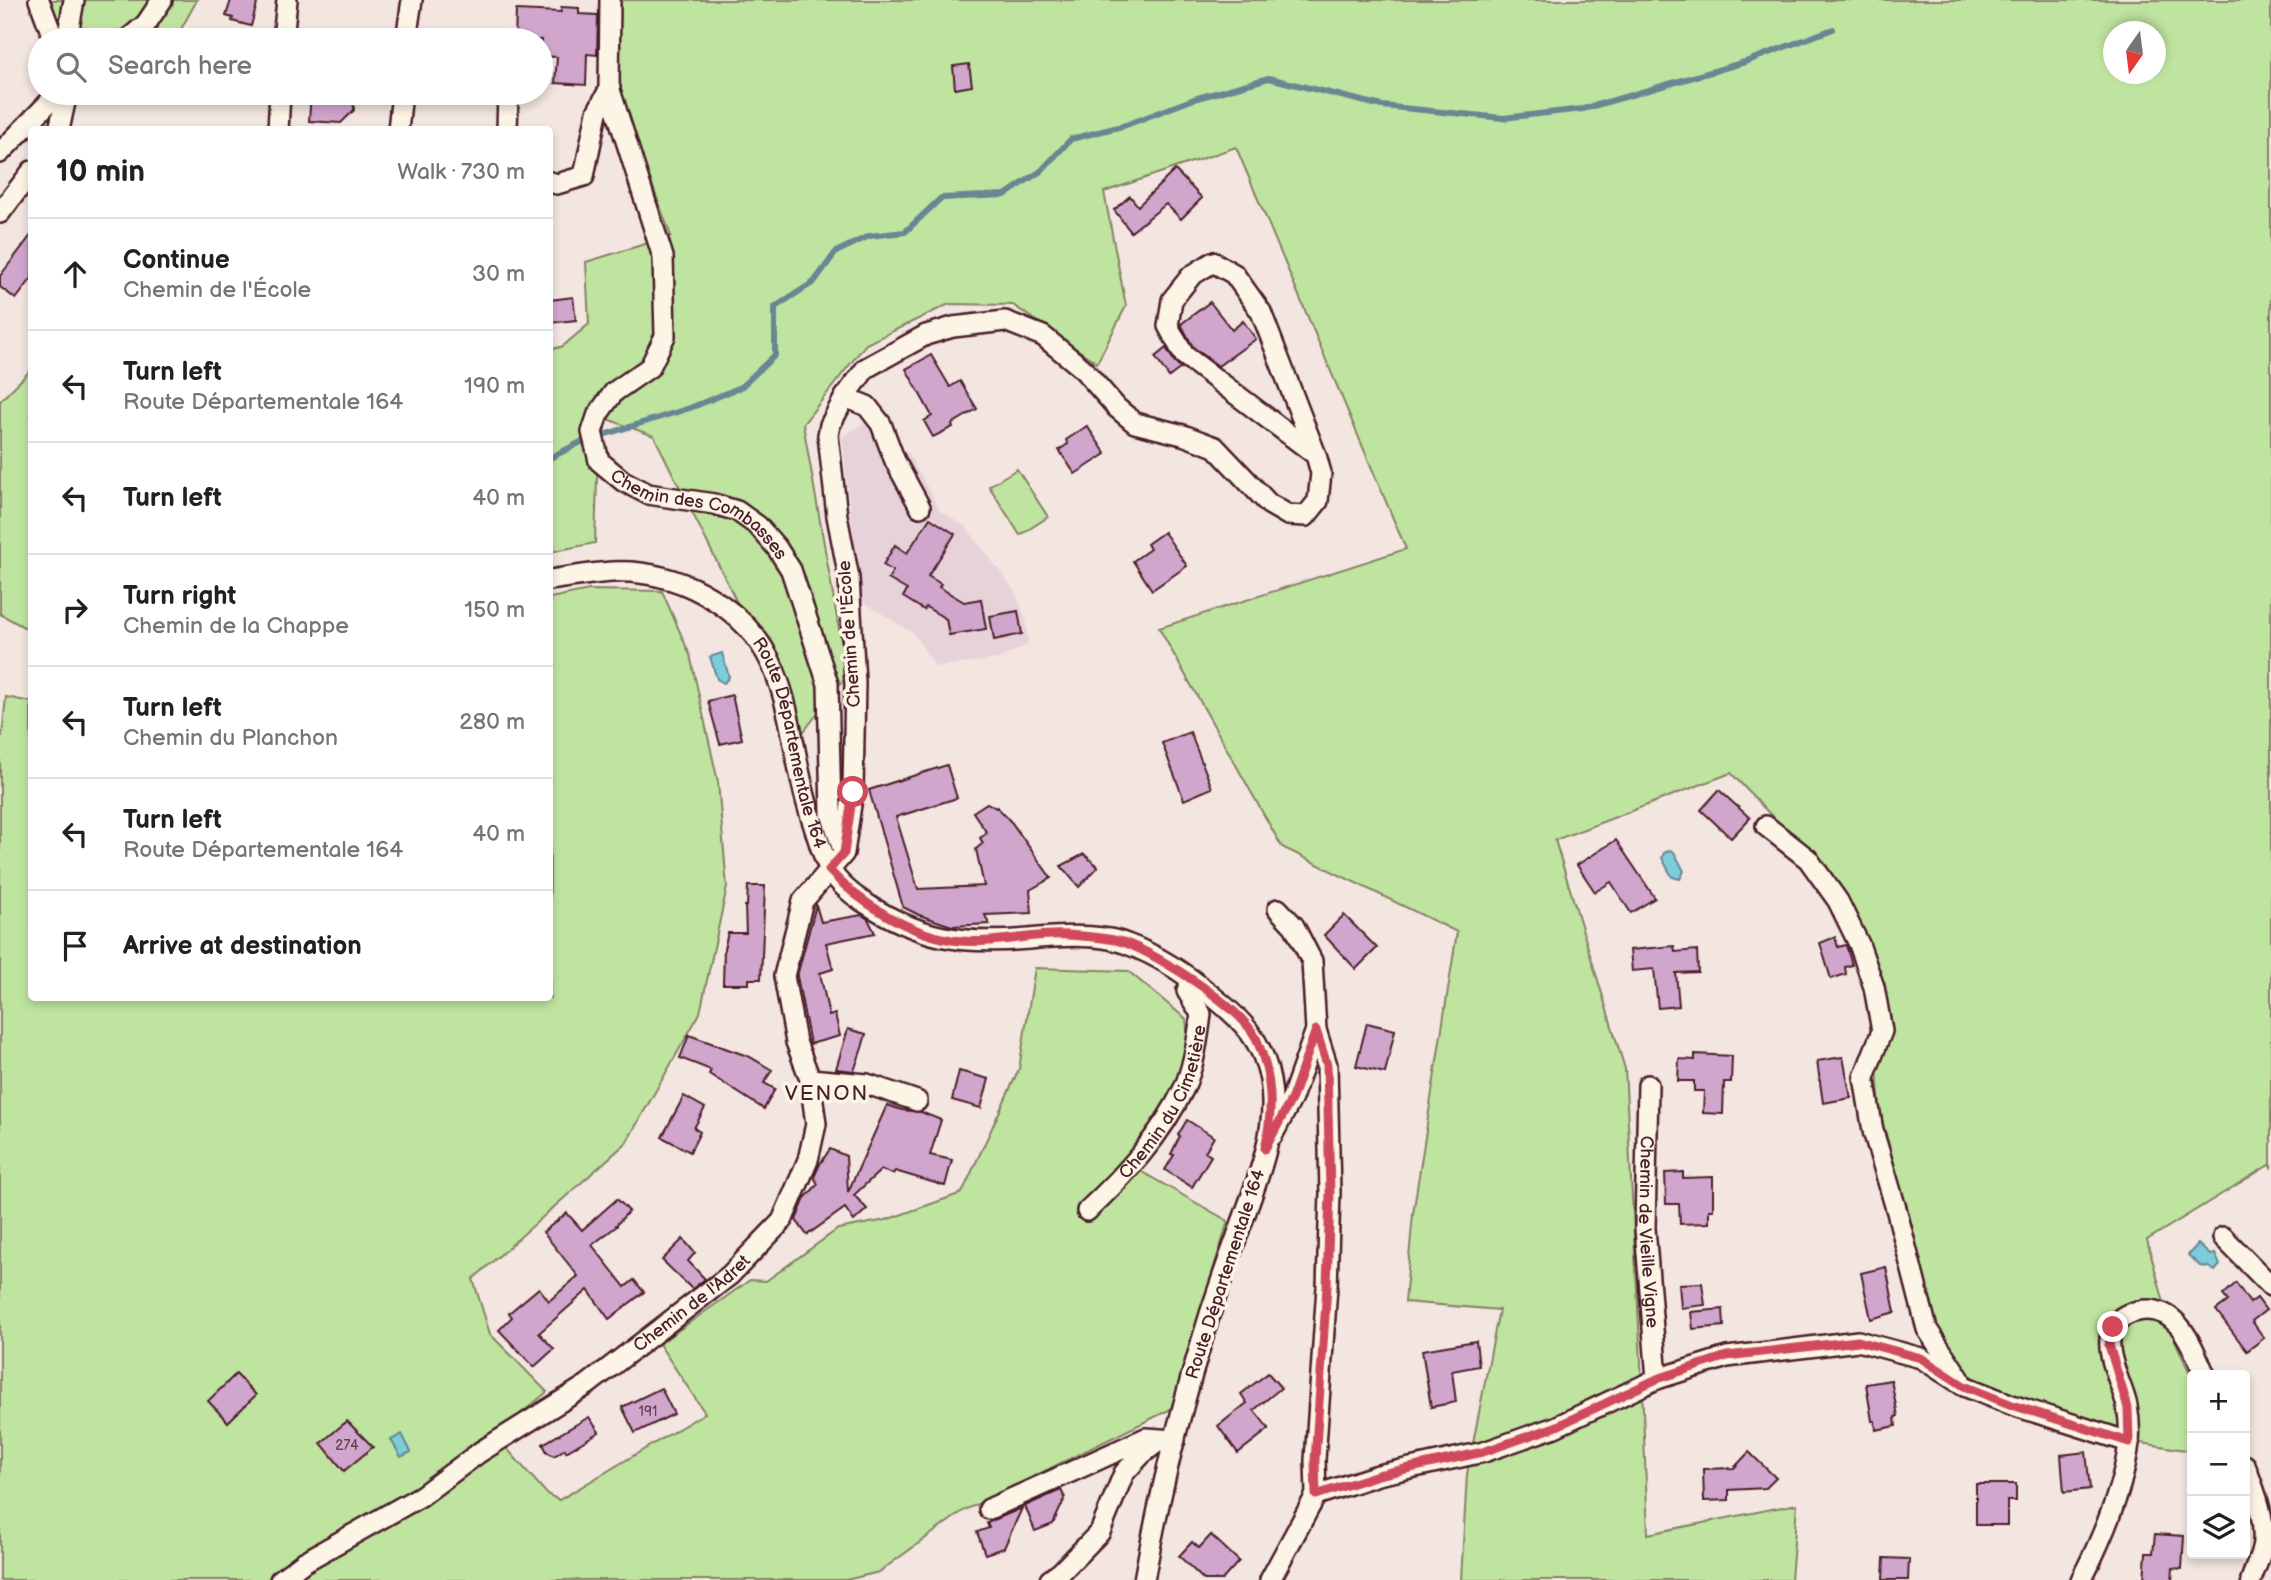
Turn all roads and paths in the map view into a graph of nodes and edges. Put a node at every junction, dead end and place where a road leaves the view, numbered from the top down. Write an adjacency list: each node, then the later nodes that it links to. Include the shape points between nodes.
1 (39, 0): 7 (street)
2 (74, 0): 8 (street)
3 (162, 0): 9 (street)
4 (287, 0): 10 (street)
5 (412, 0): 11 (street)
6 (610, 0): 12 (street, Chemin des Combasses)
7 (50, 28)
8 (68, 28)
9 (141, 28)
10 (284, 28)
11 (408, 28)
12 (610, 88): 24 (street, via 597,112 584,176); 31 (street, Chemin des Combasses, via 663,257 665,336 650,367 614,392 598,414 592,432 599,461 649,494 737,511 758,526 791,570 828,684 831,813)
13 (46, 105): 22 (street)
14 (64, 105): 18 (street)
15 (279, 105): 19 (street)
16 (401, 105): 20 (street)
17 (508, 105): 21 (street)
18 (60, 126)
19 (278, 126)
20 (398, 126)
21 (507, 126)
22 (0, 153)
23 (28, 177): 25 (street)
24 (553, 183)
25 (0, 213)
26 (845, 397): 27 (street, Chemin de l'École, via 866,368 926,335 1005,321 1043,336 1082,368 1135,423 1215,447 1269,504 1288,515 1306,516 1318,501 1321,473); 28 (street, via 867,406 881,424); 31 (street, Chemin de l'École, via 828,435 849,578 855,682 853,792)
27 (1316, 455): 27 (street, via 1184,355 1168,326 1172,300 1191,276 1213,262 1234,274 1261,312)
28 (920, 507)
29 (553, 580): 32 (street, Route Départementale 164, via 638,572 704,592 733,613 758,640 775,671 807,806)
30 (1766, 825): 45 (street, via 1808,859 1838,901 1859,944 1874,987 1882,1031 1864,1077 1872,1130 1927,1329)
31 (844, 853): 32 (street)
32 (829, 870): 34 (street, Route Départementale 164, via 866,903 923,932 982,942 1066,935 1124,942); 36 (street, Chemin de l'Adret, via 803,901 784,976 796,1042)
33 (1278, 909): 35 (street, via 1294,926 1312,961)
34 (1192, 980): 39 (street, Route Départementale 164, via 1235,1014 1256,1038 1270,1080 1271,1120); 40 (street, Chemin du Cimetière, via 1187,991 1201,1014 1185,1086 1142,1153)
35 (1316, 1030): 39 (street, via 1292,1098); 49 (street, via 1327,1065 1330,1193)
36 (810, 1079): 38 (street, via 867,1084); 51 (street, Chemin de l'Adret, via 816,1124 797,1189 782,1221 738,1268 587,1385 480,1452 421,1496)
37 (1648, 1085): 44 (street, Chemin de Vieille Vigne, via 1645,1228)
38 (917, 1101)
39 (1265, 1149): 46 (street, Route Départementale 164)
40 (1087, 1211)
41 (2222, 1237): 42 (street)
42 (2271, 1286)
43 (2202, 1370): 47 (street, via 2180,1326 2163,1312 2127,1313 2113,1327 2109,1345 2128,1408)
44 (1657, 1379): 45 (street, via 1727,1356 1858,1341 1921,1358); 49 (street, via 1555,1427 1483,1452 1378,1475)
45 (1964, 1386): 47 (street)
46 (1168, 1440): 50 (street, via 1146,1438); 52 (street, via 1142,1454 1124,1473 1100,1532); 53 (street, Route Départementale 164)
47 (2129, 1442): 55 (street, via 2118,1490)
48 (2250, 1482): 56 (street, via 2262,1508 2263,1544)
49 (1316, 1495): 54 (street)
50 (989, 1509)
51 (280, 1580)
52 (1050, 1580)
53 (1144, 1580)
54 (1270, 1580)
55 (2081, 1580)
56 (2251, 1580)

